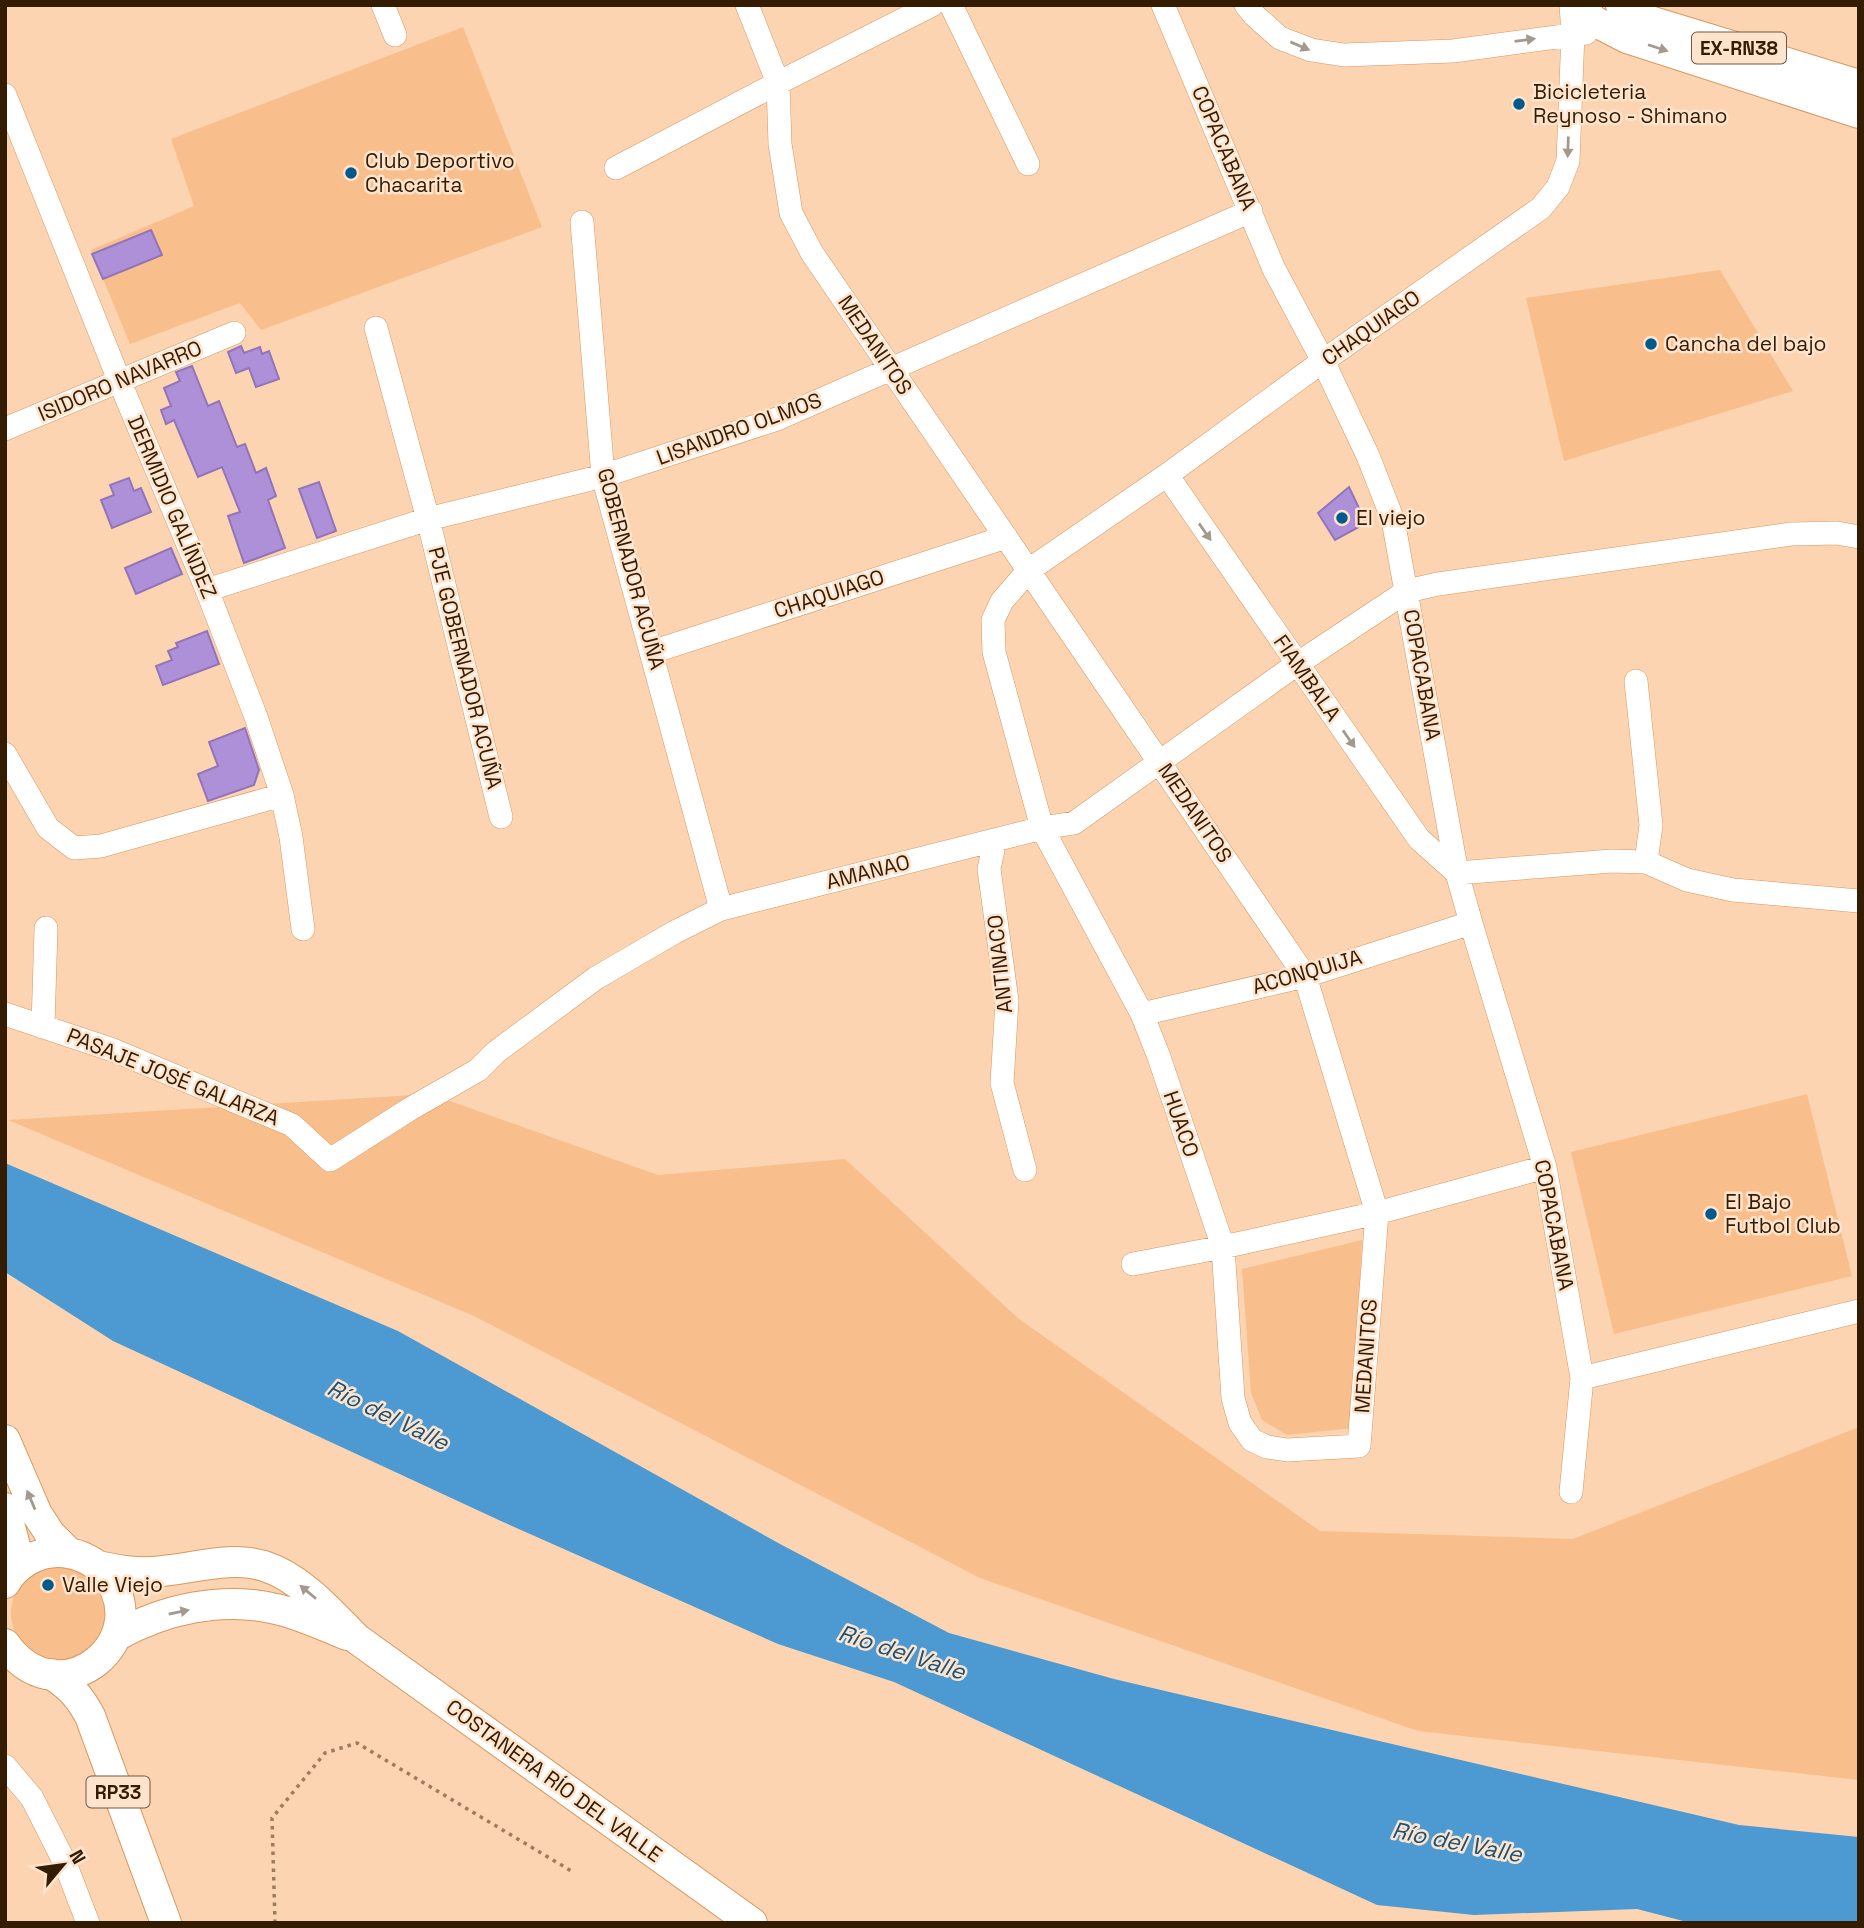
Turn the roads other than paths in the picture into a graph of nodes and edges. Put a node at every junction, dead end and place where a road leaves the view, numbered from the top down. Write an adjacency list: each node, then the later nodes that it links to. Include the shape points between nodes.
1 (383, 5): 10 (street)
2 (747, 5): 11 (street)
3 (932, 5): 11 (street)
4 (951, 5): 15 (street)
5 (1163, 5): 17 (street, COPACABANA)
6 (1246, 5): 9 (street, one-way to 9, via 1280,38 1311,50 1344,55 1453,51)
7 (1571, 5): 9 (street, CHAQUIAGO)
8 (1616, 18): 9 (main road, EX-RN38); 12 (main road, EX-RN38, via 1650,21); 14 (main road, EX-RN38, one-way to 14, via 1627,38)
9 (1575, 19): 21 (street, CHAQUIAGO, one-way to 21, via 1567,161 1558,187 1541,208)
10 (396, 35)
11 (778, 83): 16 (street); 22 (street, MEDANITOS, via 779,144 791,213 812,253)
12 (1859, 85)
13 (5, 95): 23 (street, DERMIDIO GALÍNDEZ)
14 (1859, 113)
15 (1028, 164)
16 (616, 168)
17 (1251, 211): 21 (street, COPACABANA, via 1274,269); 22 (street, LISANDRO OLMOS)
18 (582, 222): 26 (street, GOBERNADOR ACUÑA)
19 (376, 328): 27 (street, PJE GOBERNADOR ACUÑA)
20 (234, 333): 23 (street, ISIDORO NAVARRO)
21 (1323, 362): 25 (street, CHAQUIAGO); 32 (street, COPACABANA, via 1394,520)
22 (892, 370): 26 (street, LISANDRO OLMOS, via 777,419); 28 (street, MEDANITOS)
23 (119, 380): 24 (street, ISIDORO NAVARRO); 31 (street, DERMIDIO GALÍNDEZ)
24 (5, 429)
25 (1167, 475): 30 (street, CHAQUIAGO); 34 (street, FIAMBALA, one-way to 34)
26 (603, 476): 27 (street, LISANDRO OLMOS); 33 (street, GOBERNADOR ACUÑA)
27 (428, 519): 31 (street, LISANDRO OLMOS); 39 (street, PJE GOBERNADOR ACUÑA)
28 (1006, 537): 30 (street, MEDANITOS); 33 (street, CHAQUIAGO)
29 (1859, 537): 32 (street, via 1791,534)
30 (1029, 570): 37 (street, MEDANITOS); 40 (street, via 1002,601 993,621 994,652)
31 (207, 590): 38 (street, DERMIDIO GALÍNDEZ)
32 (1407, 591): 34 (street, AMANAO); 43 (street, COPACABANA)
33 (652, 652): 45 (street, GOBERNADOR ACUÑA)
34 (1297, 664): 37 (street, AMANAO); 43 (street, FIAMBALA, one-way to 43, via 1419,839)
35 (1636, 681): 42 (street, via 1651,825)
36 (5, 754): 38 (street, via 48,828 74,848 101,846)
37 (1160, 762): 40 (street, AMANAO, via 1074,823); 49 (street, MEDANITOS)
38 (282, 795): 48 (street, DERMIDIO GALÍNDEZ)
39 (502, 817)
40 (1042, 828): 41 (street, AMANAO); 51 (street, HUACO)
41 (995, 840): 45 (street, AMANAO); 55 (street, ANTINACO, via 989,869 1007,1001 1002,1083)
42 (1646, 862): 43 (street); 44 (street, via 1687,880 1733,890)
43 (1457, 873): 46 (street, COPACABANA)
44 (1859, 901)
45 (722, 908): 53 (street, AMANAO, via 596,978 478,1070)
46 (1471, 923): 49 (street, ACONQUIJA); 54 (street, COPACABANA)
47 (46, 928): 52 (street)
48 (303, 929)
49 (1305, 976): 51 (street, ACONQUIJA); 56 (street, MEDANITOS)
50 (5, 1014): 52 (street, PASAJE JOSÉ GALARZA)
51 (1142, 1014): 57 (street, HUACO)
52 (43, 1027): 53 (street, PASAJE JOSÉ GALARZA, via 113,1050 292,1125)
53 (330, 1160)
54 (1545, 1167): 56 (street); 60 (street, COPACABANA)
55 (1025, 1170)
56 (1377, 1213): 57 (street); 62 (street, MEDANITOS, via 1359,1446 1287,1450)
57 (1223, 1247): 58 (street); 62 (street, HUACO, via 1233,1398 1240,1423)
58 (1133, 1264)
59 (1859, 1311): 60 (street)
60 (1582, 1378): 63 (street, COPACABANA)
61 (5, 1440): 65 (main road, one-way to 61, via 37,1514)
62 (1252, 1440)
63 (1572, 1492)
64 (5, 1508): 67 (main road)
65 (69, 1553): 66 (main road, COSTANERA RÍO DEL VALLE); 67 (main road, via 43,1553)
66 (98, 1566): 68 (main road, COSTANERA RÍO DEL VALLE, one-way to 66, via 305,1588 266,1566 241,1562 127,1573); 70 (main road, RP33, via 116,1592 120,1615)
67 (12, 1572)
68 (357, 1639): 70 (main road, COSTANERA RÍO DEL VALLE, one-way to 68, via 139,1623 218,1604 243,1603 279,1609); 76 (main road, COSTANERA RÍO DEL VALLE)
69 (5, 1644): 71 (main road, RP33, via 27,1666)
70 (107, 1648): 71 (main road, COSTANERA RÍO DEL VALLE, via 80,1671); 75 (main road, RP33, via 99,1678 105,1707)
71 (51, 1674): 74 (main road, RP33, via 79,1697 90,1716)
72 (5, 1766): 73 (street, via 32,1798 65,1863)
73 (88, 1923)
74 (166, 1923)
75 (184, 1923)
76 (752, 1923)

